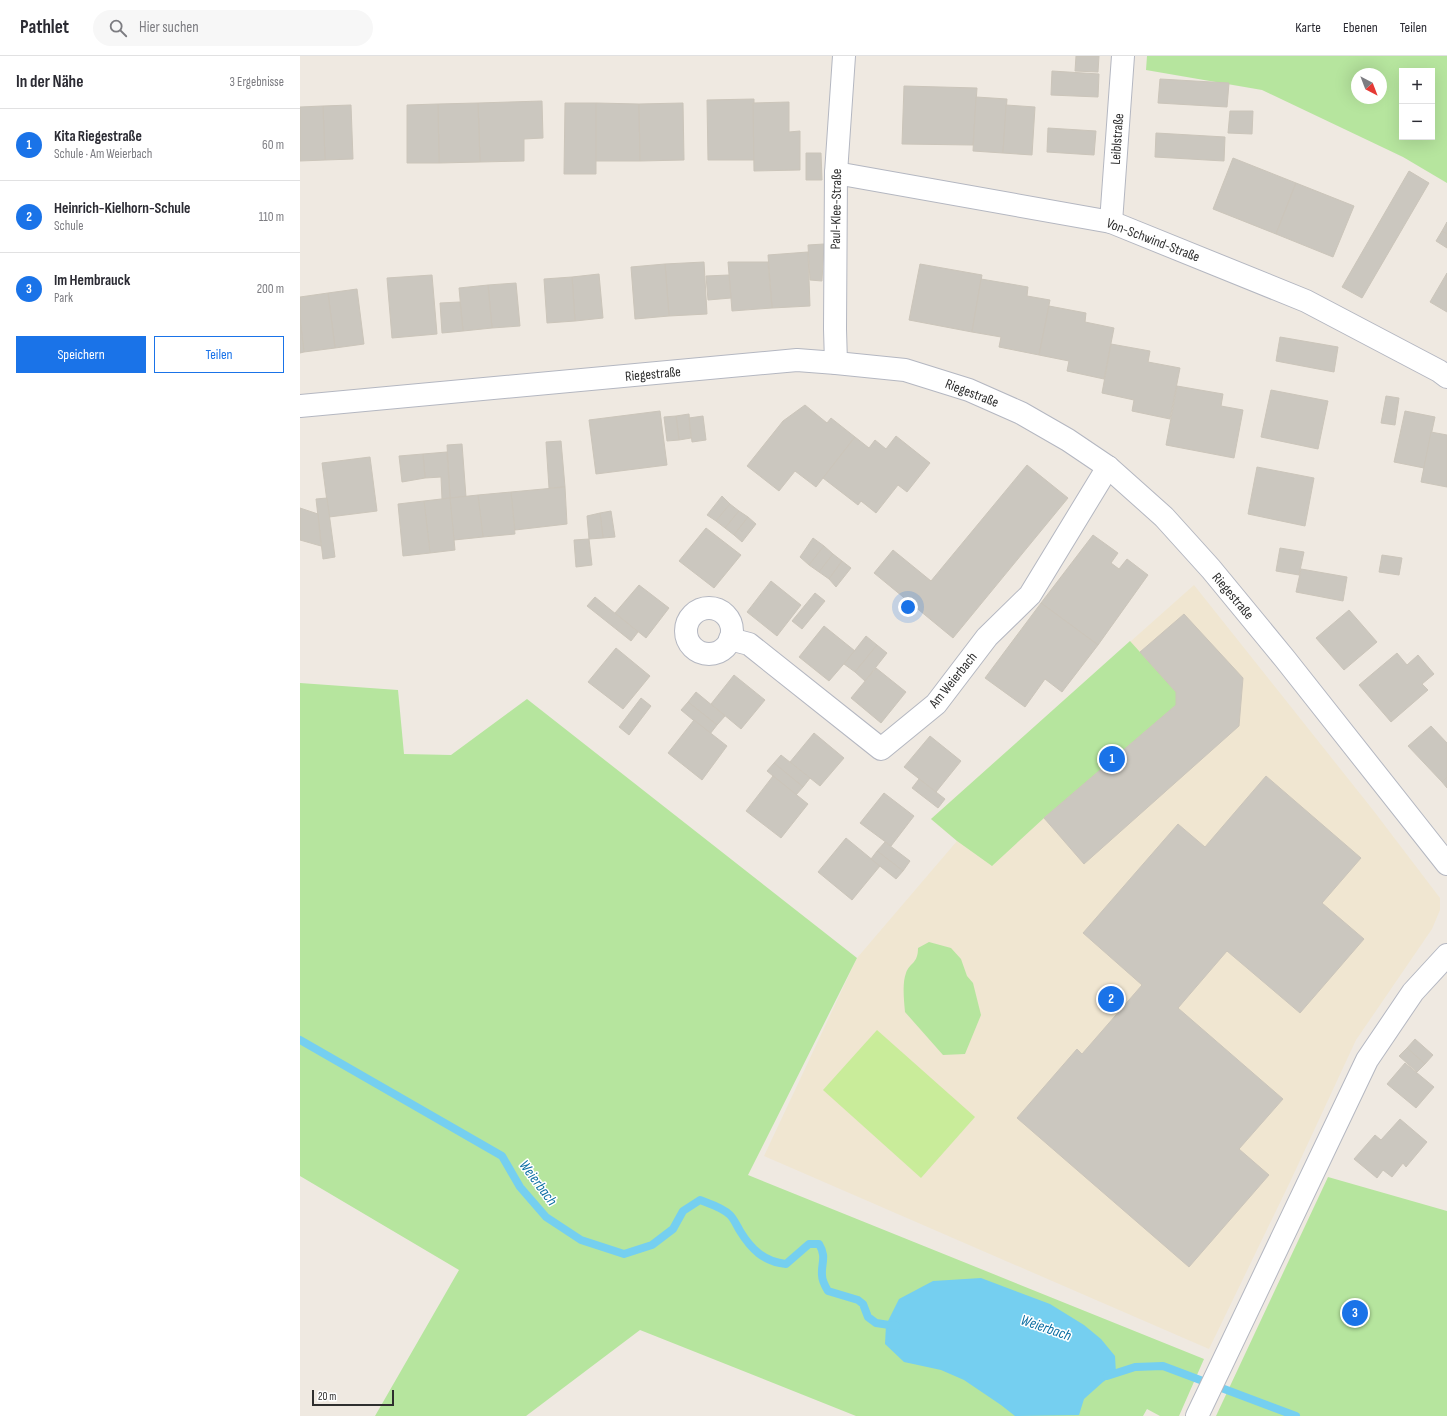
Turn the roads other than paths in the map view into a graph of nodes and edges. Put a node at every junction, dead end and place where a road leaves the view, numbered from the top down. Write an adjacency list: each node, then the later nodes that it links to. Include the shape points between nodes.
1 (844, 56): 3 (street, Paul-Klee-Straße)
2 (1123, 56): 4 (street, Leiblstraße)
3 (836, 173): 4 (street, Von-Schwind-Straße); 5 (street, Paul-Klee-Straße)
4 (1111, 222): 6 (street, Von-Schwind-Straße, via 1306,301)
5 (836, 363): 7 (street, Riegestraße, via 797,360); 8 (street, Riegestraße, via 905,370 969,390 1021,413)
6 (1447, 377)
7 (300, 406)
8 (1108, 467): 9 (street, Am Weierbach, via 1030,595 987,637 936,704 881,749 749,644); 10 (street, Riegestraße, via 1164,517 1211,569)
9 (730, 639)
10 (1447, 864)
11 (1447, 955): 12 (street, via 1413,992 1367,1060)
12 (1199, 1412)

